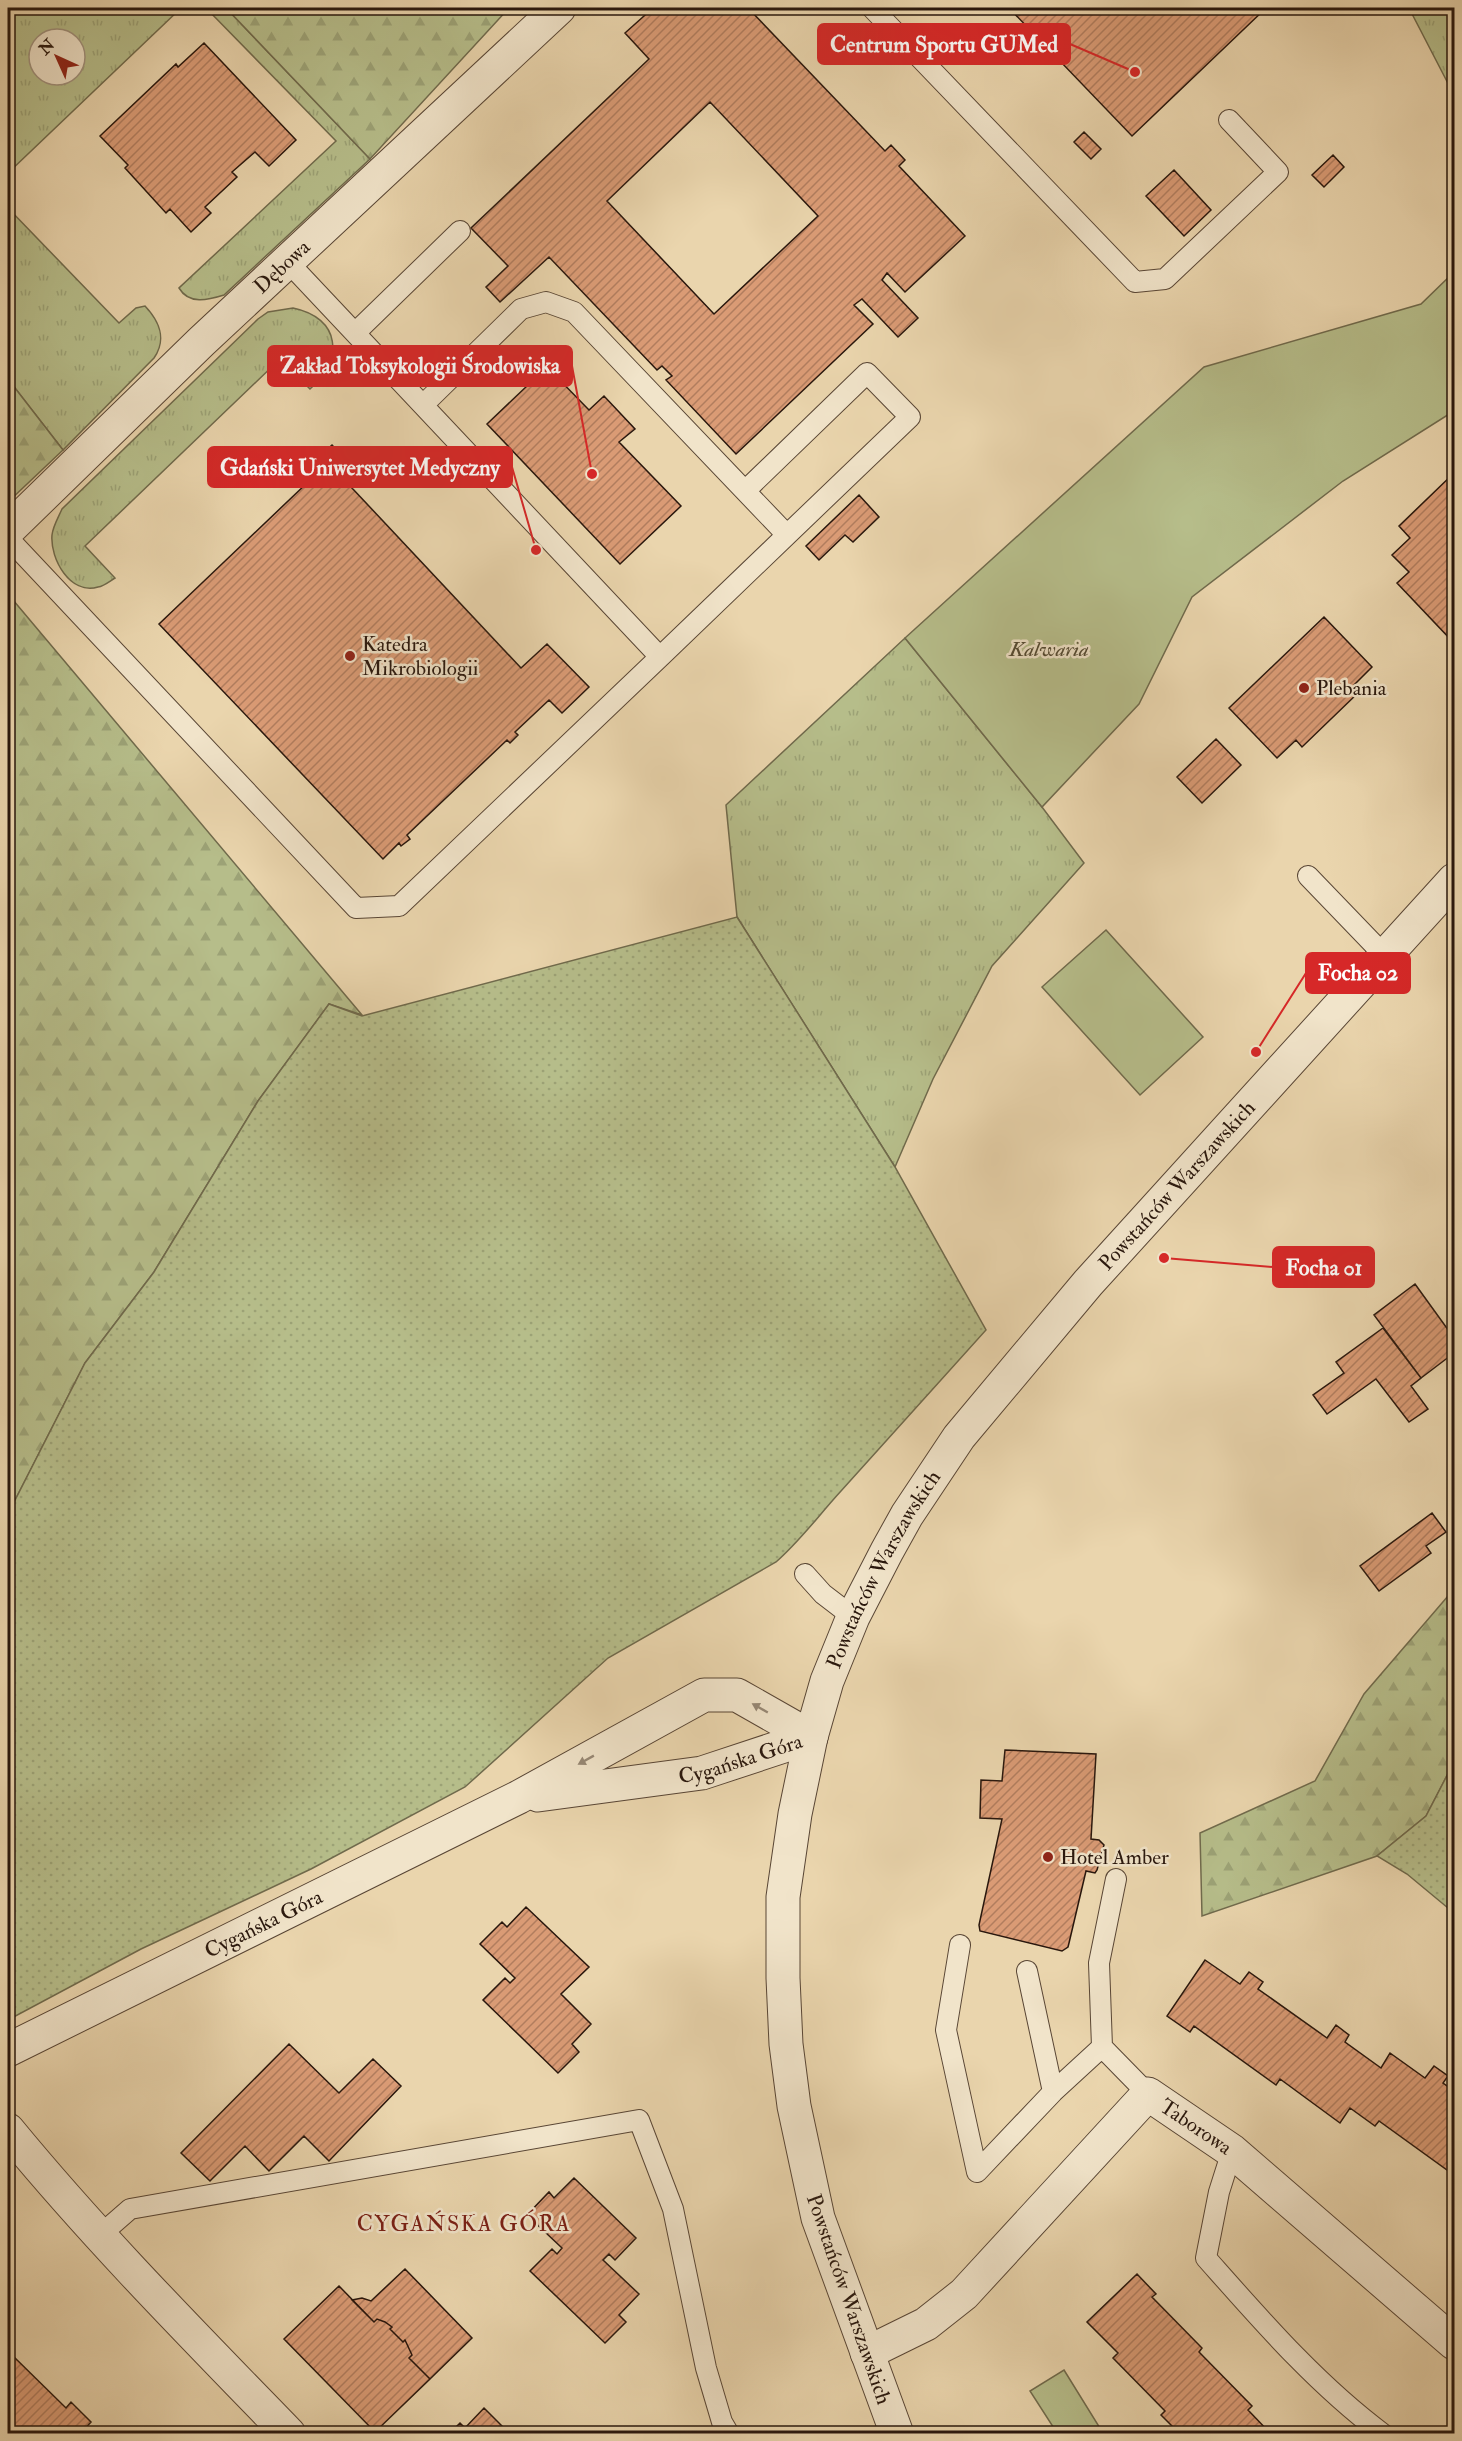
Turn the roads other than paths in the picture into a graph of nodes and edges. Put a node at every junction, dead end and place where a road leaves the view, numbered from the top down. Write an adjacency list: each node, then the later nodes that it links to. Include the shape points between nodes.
1 (558, 8): 5 (street, Dębowa)
2 (872, 8): 3 (lane, via 1135,282 1166,279 1278,172)
3 (1229, 120)
4 (460, 231): 6 (lane)
5 (287, 261): 6 (lane); 9 (street, Dębowa)
6 (355, 333): 7 (lane)
7 (423, 405): 8 (lane, via 521,309 546,302 574,312); 12 (lane)
8 (744, 491): 10 (lane); 10 (lane, via 867,373 874,380 910,417)
9 (8, 530)
10 (787, 535): 12 (lane)
11 (8, 538): 12 (lane, via 356,908 399,906)
12 (660, 657)
13 (1308, 876): 15 (lane)
14 (1455, 880): 15 (street, Powstańców Warszawskich)
15 (1385, 956): 17 (street, Powstańców Warszawskich, via 1088,1283 993,1394 907,1515)
16 (805, 1574): 17 (lane, via 823,1594)
17 (854, 1617): 18 (street, Powstańców Warszawskich, via 827,1681)
18 (811, 1737): 19 (street, Cygańska Góra, via 702,1773); 19 (street, Cygańska Góra, one-way to 19, via 737,1695 704,1695); 31 (street, Powstańców Warszawskich, via 783,1897 786,2044 796,2116 818,2218)
19 (519, 1797): 24 (street, Cygańska Góra)
20 (1116, 1879): 23 (lane, via 1099,1963)
21 (960, 1945): 25 (lane, via 946,2030 977,2172)
22 (1027, 1971): 25 (lane)
23 (1102, 2047): 25 (lane); 26 (lane)
24 (8, 2050)
25 (1053, 2092)
26 (1148, 2094): 28 (street, Taborowa); 31 (street, Taborowa, via 964,2294 926,2324)
27 (8, 2130): 29 (street)
28 (1232, 2151): 30 (street, Taborowa); 35 (lane, via 1206,2258 1274,2335 1350,2409)
29 (99, 2236): 32 (street); 33 (lane, via 129,2209 639,2120 673,2209 706,2368)
30 (1455, 2343)
31 (867, 2353): 34 (street, Powstańców Warszawskich)
32 (289, 2433)
33 (729, 2433)
34 (897, 2433)
35 (1383, 2433)

